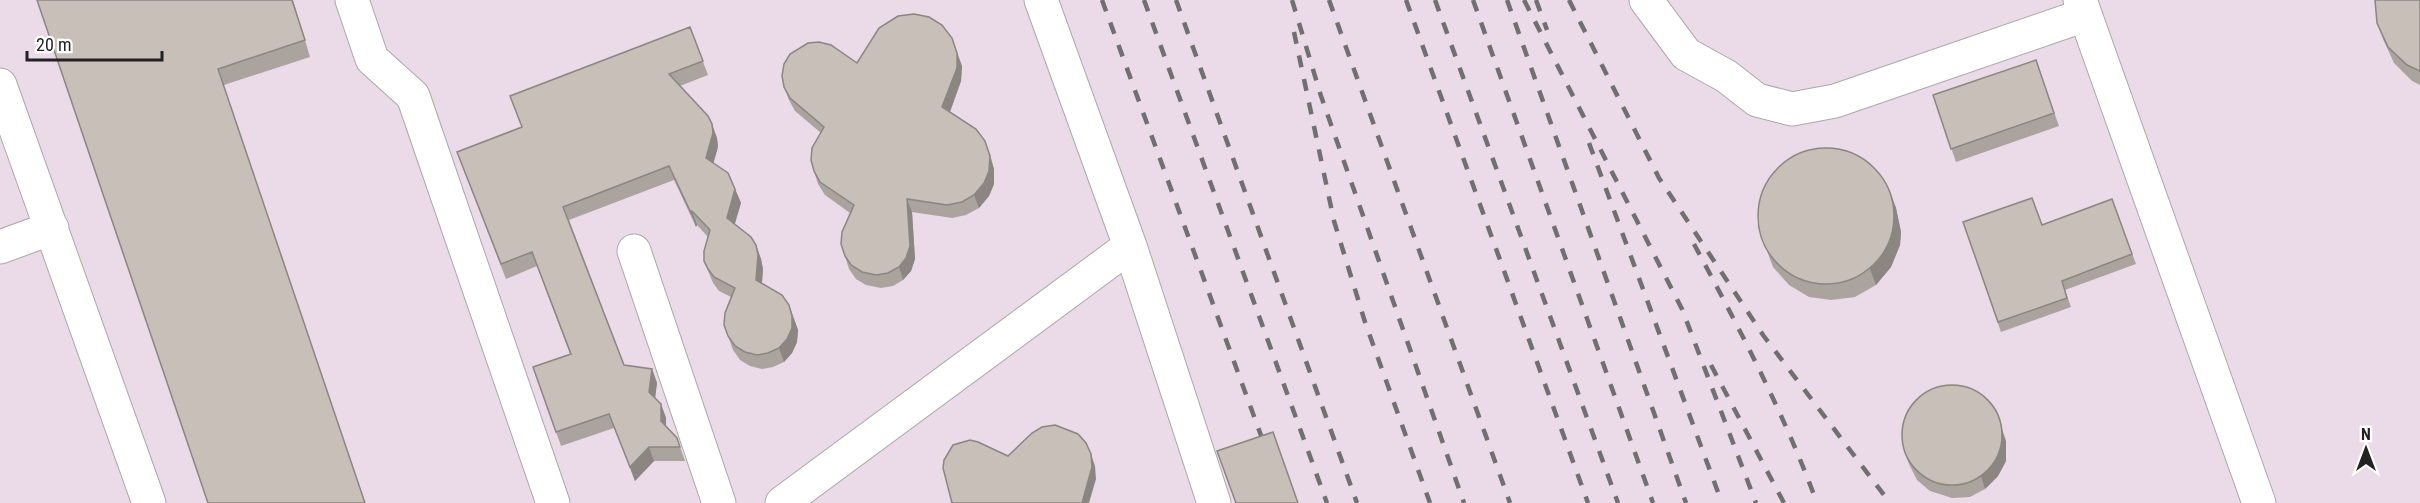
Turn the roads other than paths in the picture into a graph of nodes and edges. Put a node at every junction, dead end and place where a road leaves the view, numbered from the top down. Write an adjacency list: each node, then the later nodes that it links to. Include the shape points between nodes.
1 (352, 0): 11 (lane, via 372,59 413,96)
2 (1041, 0): 7 (lane)
3 (1646, 0): 4 (lane, via 1686,54 1726,76 1757,100 1792,109 1835,101)
4 (2082, 8): 15 (lane)
5 (0, 86): 6 (lane)
6 (52, 228): 8 (lane); 10 (lane)
7 (1130, 246): 13 (lane); 14 (lane)
8 (0, 248)
9 (634, 251): 12 (lane)
10 (149, 503)
11 (553, 503)
12 (719, 503)
13 (782, 503)
14 (1214, 503)
15 (2259, 503)

